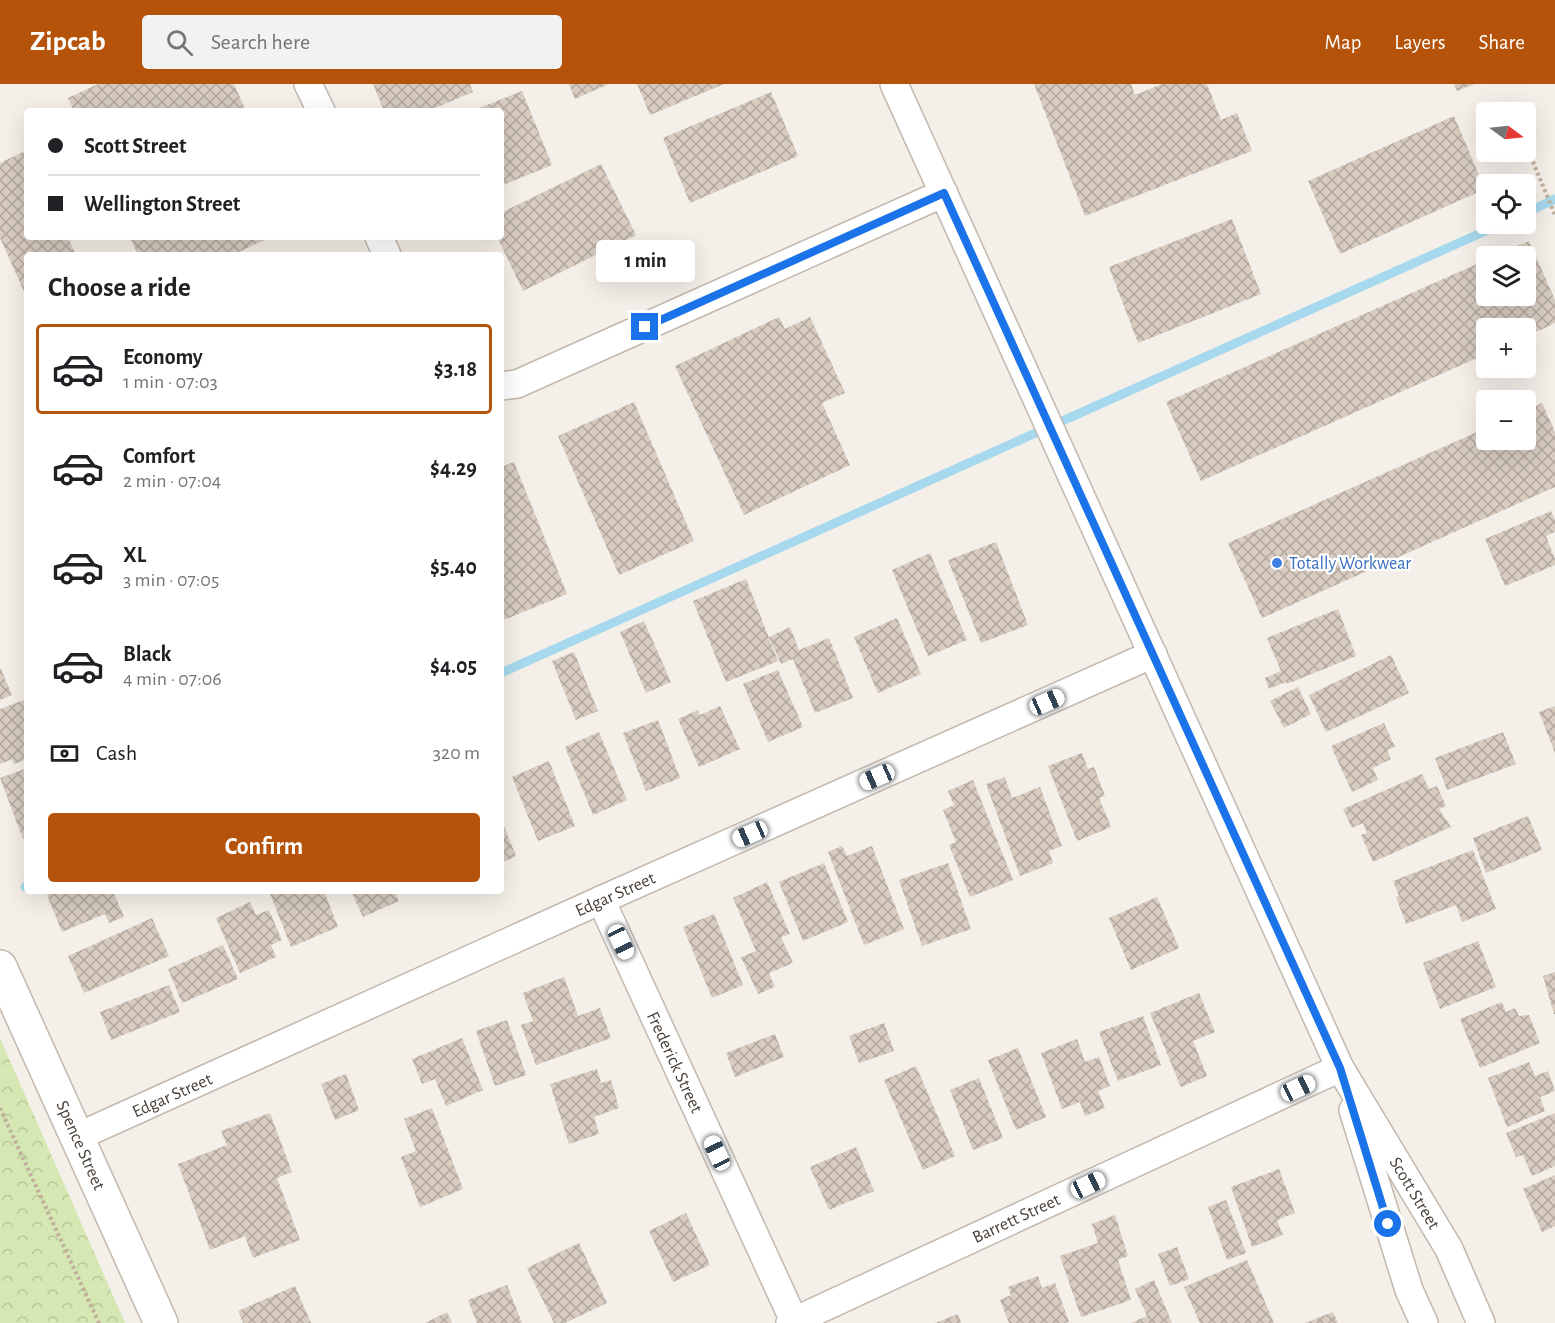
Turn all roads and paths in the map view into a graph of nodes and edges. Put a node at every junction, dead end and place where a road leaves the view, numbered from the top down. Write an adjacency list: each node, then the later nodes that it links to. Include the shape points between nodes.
1 (308, 84): 3 (street)
2 (894, 84): 5 (street, Scott Street)
3 (320, 108)
4 (1533, 162): 6 (path)
5 (944, 193): 7 (street, via 517,384); 8 (street, Scott Street)
6 (1555, 214)
7 (504, 386)
8 (1153, 654): 9 (street, Edgar Street); 11 (street, Scott Street)
9 (601, 900): 13 (street, Edgar Street); 14 (street, Frederick Street)
10 (0, 967): 13 (street, Spence Street)
11 (1340, 1068): 14 (street, Barrett Street); 17 (street, Scott Street, via 1408,1290); 18 (street, Scott Street, via 1449,1249)
12 (0, 1108): 15 (path)
13 (77, 1137): 16 (street, Spence Street)
14 (792, 1322)
15 (99, 1323)
16 (161, 1323)
17 (1424, 1323)
18 (1482, 1323)

